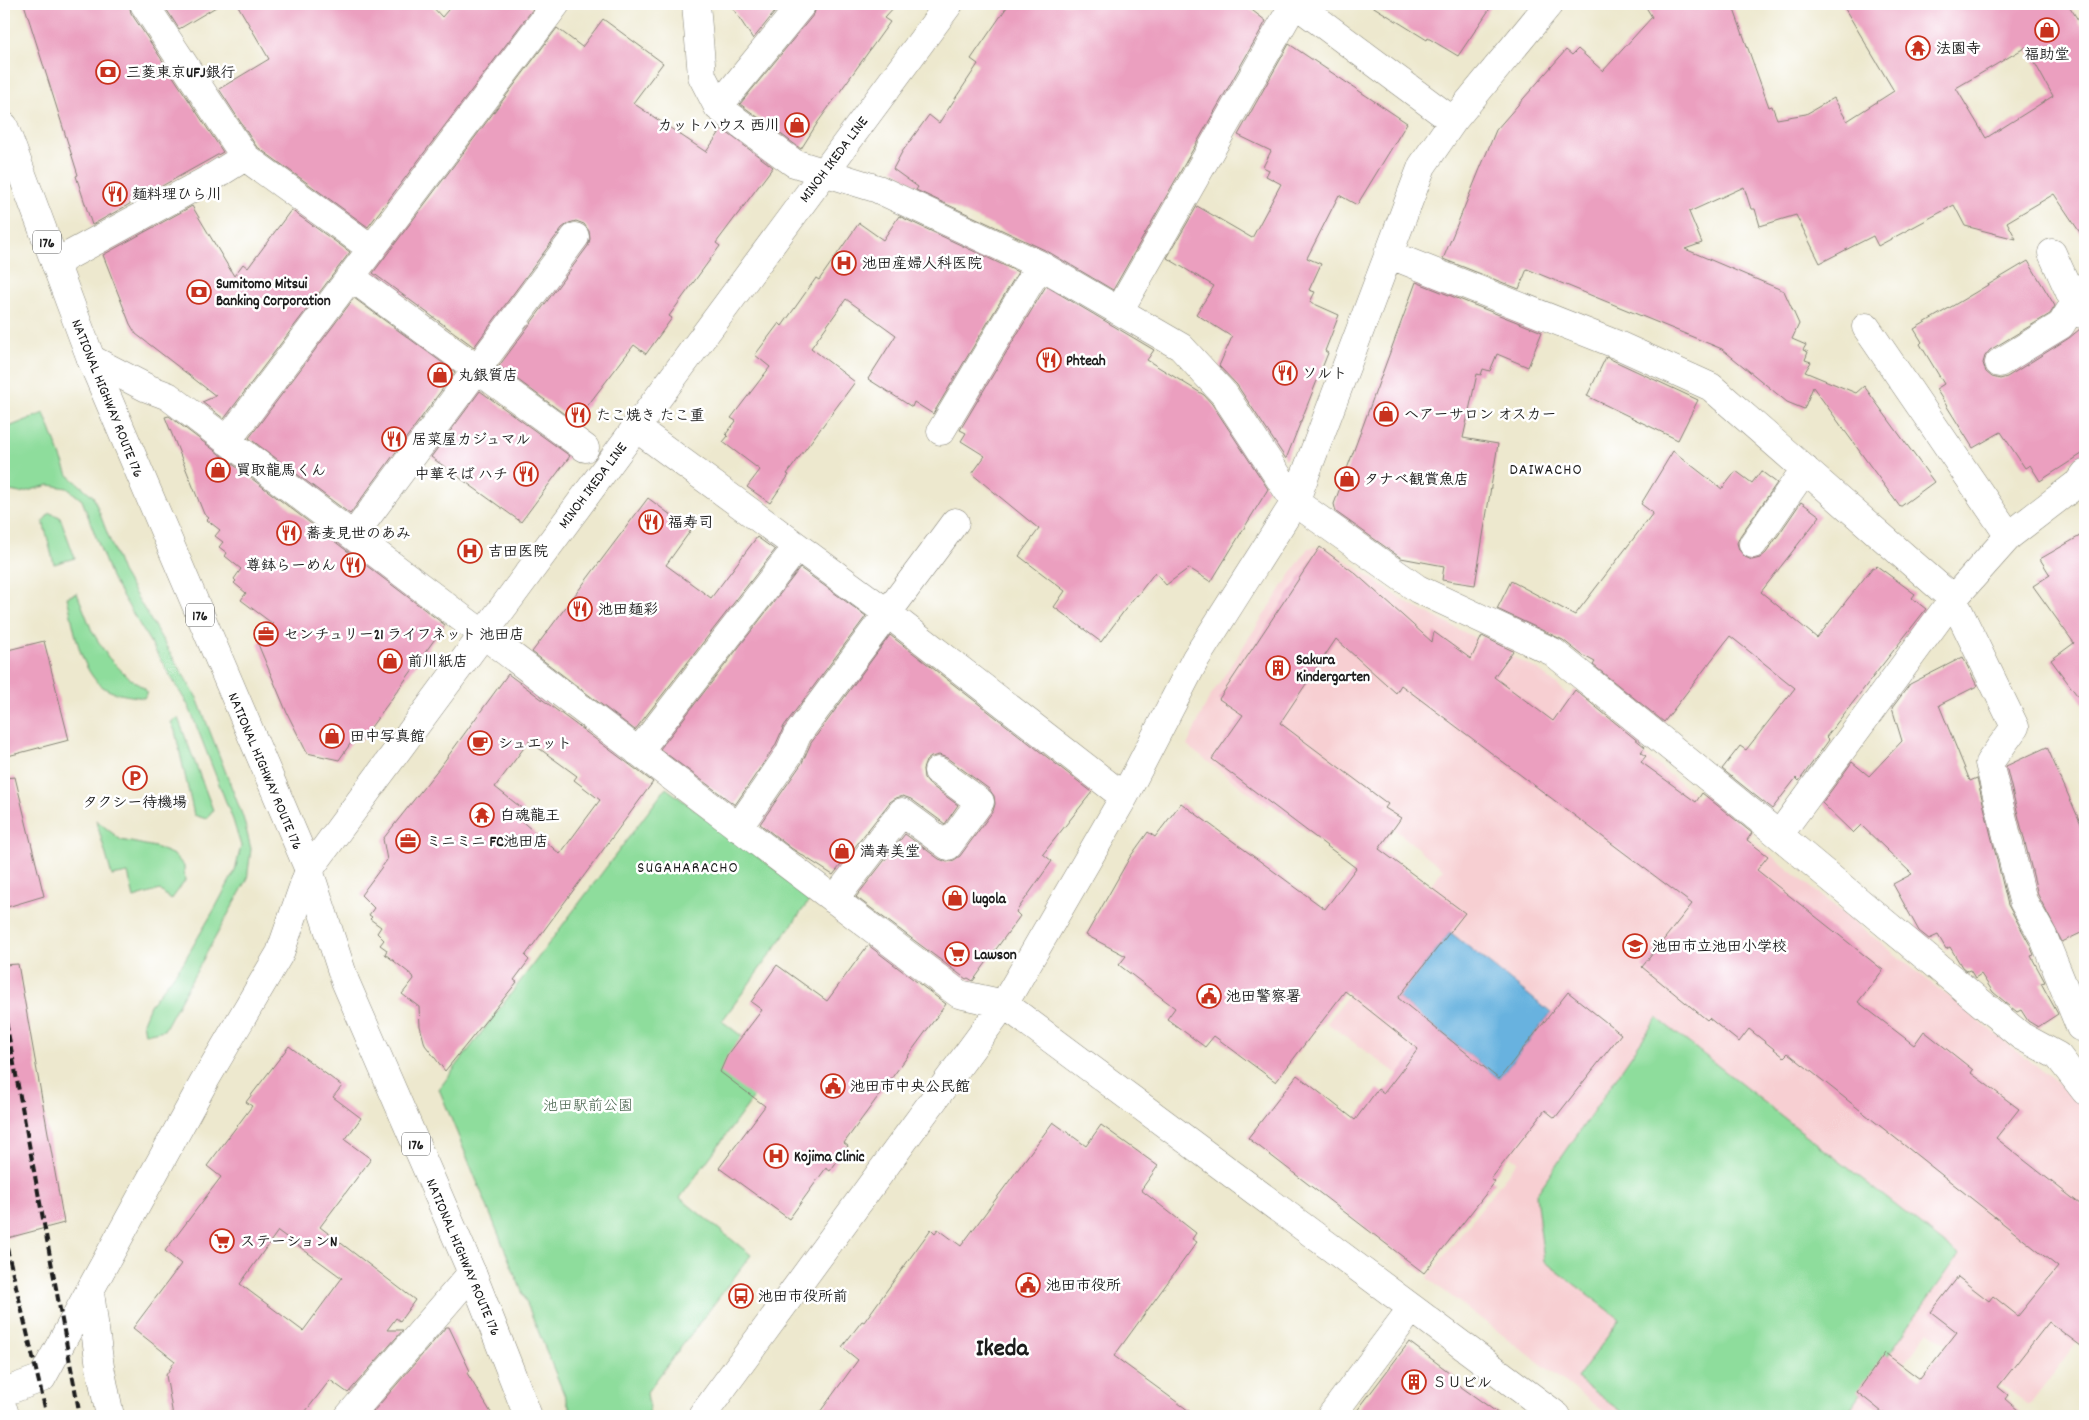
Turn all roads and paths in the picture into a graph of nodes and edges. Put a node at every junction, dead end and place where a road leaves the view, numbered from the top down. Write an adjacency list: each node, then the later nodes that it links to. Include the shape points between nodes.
1 (144, 4): 11 (main road)
2 (556, 4): 14 (main road)
3 (696, 4): 8 (main road, via 702,76)
4 (802, 4): 8 (main road)
5 (948, 4): 12 (main road, MINOH IKEDA LINE)
6 (1295, 4): 9 (main road); 21 (main road)
7 (1549, 4): 9 (main road)
8 (718, 107): 12 (main road, via 794,163)
9 (1452, 121): 16 (main road, via 1422,166)
10 (4, 126): 17 (main road, NATIONAL HIGHWAY ROUTE 176 / 176)
11 (245, 157): 14 (main road); 17 (main road)
12 (823, 172): 18 (main road, via 878,189); 26 (main road, MINOH IKEDA LINE)
13 (575, 237): 25 (main road)
14 (372, 249): 19 (main road)
15 (2052, 253): 20 (main road)
16 (1388, 254): 30 (main road, via 1618,345 1711,387); 32 (main road)
17 (55, 263): 23 (main road, NATIONAL HIGHWAY ROUTE 176 / 176)
18 (1040, 265): 21 (main road); 27 (main road)
19 (351, 277): 25 (main road); 28 (main road)
20 (2082, 302): 24 (main road, via 2061,325)
21 (1119, 311): 32 (main road, via 1181,347 1224,394)
22 (1866, 327): 35 (main road)
23 (90, 359): 28 (main road, via 168,396); 46 (main road, NATIONAL HIGHWAY ROUTE 176 / 176)
24 (2000, 363)
25 (477, 369): 29 (main road); 34 (main road)
26 (635, 426): 37 (main road); 40 (main road, MINOH IKEDA LINE)
27 (941, 431)
28 (227, 441): 34 (main road)
29 (585, 448)
30 (1805, 469): 36 (main road); 38 (main road)
31 (2085, 474): 35 (main road, via 2078,483)
32 (1295, 502): 43 (main road, via 1196,658); 45 (main road, via 1418,589 1553,652)
33 (955, 522): 39 (main road)
34 (352, 536): 40 (main road)
35 (2009, 536): 38 (main road)
36 (1752, 544)
37 (797, 547): 39 (main road); 41 (main road)
38 (1953, 599): 45 (main road); 49 (main road, via 2015,727 1989,763 2023,900 2043,936)
39 (886, 612): 43 (main road); 44 (main road, via 797,735 789,754)
40 (481, 634): 41 (main road); 46 (main road, MINOH IKEDA LINE)
41 (638, 752): 44 (main road)
42 (938, 770): 47 (main road, via 980,802 948,846 902,812)
43 (1124, 797): 48 (main road)
44 (738, 828): 47 (main road)
45 (1779, 835): 50 (main road, via 2021,1036)
46 (309, 870): 52 (main road, NATIONAL HIGHWAY ROUTE 176 / 176, via 345,981); 53 (main road, MINOH IKEDA LINE, via 280,953 204,1082)
47 (834, 900): 48 (main road, via 959,994)
48 (1004, 1004): 54 (main road); 61 (main road)
49 (2083, 1026): 50 (main road)
50 (2058, 1056): 51 (main road)
51 (2085, 1091)
52 (472, 1273): 59 (main road); 60 (main road, NATIONAL HIGHWAY ROUTE 176 / 176)
53 (90, 1292): 55 (main road, MINOH IKEDA LINE, via 42,1378); 58 (main road)
54 (1412, 1308): 62 (main road); 63 (main road)
55 (4, 1392)
56 (4, 1411): 57 (main road)
57 (5, 1416)
58 (110, 1416)
59 (349, 1416)
60 (528, 1416)
61 (702, 1416)
62 (1331, 1416)
63 (1557, 1416)

